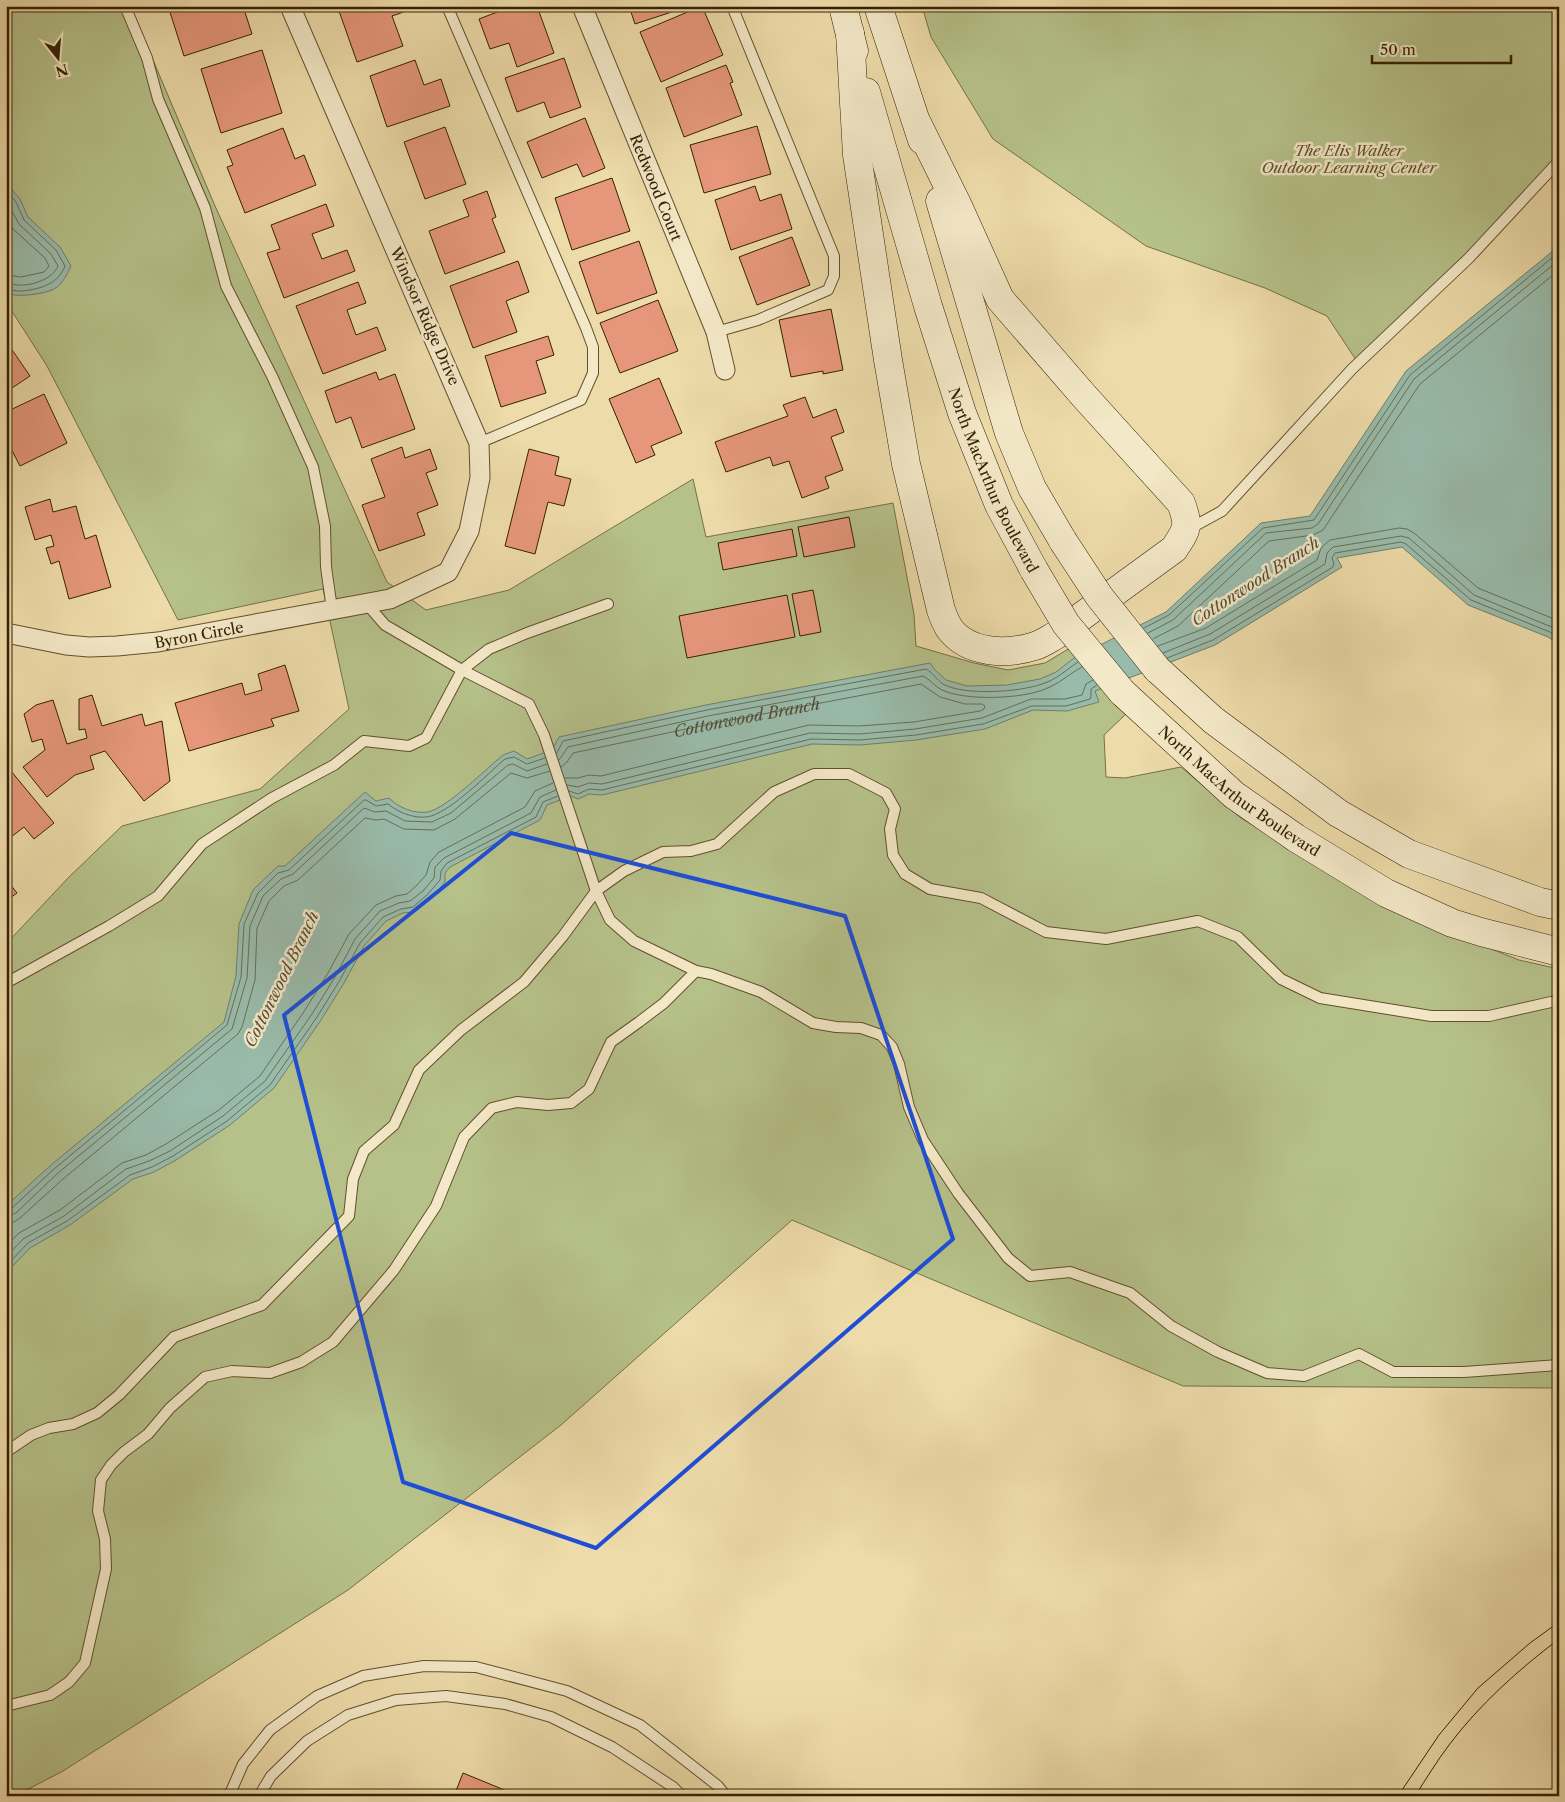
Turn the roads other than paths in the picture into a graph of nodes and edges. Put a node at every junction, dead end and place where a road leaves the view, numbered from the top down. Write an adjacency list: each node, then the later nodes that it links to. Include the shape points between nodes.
1 (125, 6): 18 (lane, via 147,58 158,99 205,208 226,286 313,467 325,526)
2 (290, 6): 13 (street, Windsor Ridge Drive)
3 (447, 6): 13 (lane, via 593,347 593,373 581,400)
4 (582, 6): 11 (street, Redwood Court)
5 (732, 6): 11 (lane, via 834,256 834,276 828,290 758,320)
6 (842, 6): 8 (main road, North MacArthur Boulevard)
7 (878, 6): 9 (main road, North MacArthur Boulevard)
8 (850, 34): 14 (main road, via 858,155 888,360 906,464 941,610 948,627 971,645 993,651 1037,646 1174,549); 23 (main road, North MacArthur Boulevard, bridge, via 962,413 999,505 1066,624 1122,692 1234,795 1296,838 1386,893 1452,923)
9 (917, 123): 14 (main road, via 1000,299 1181,503); 22 (main road, North MacArthur Boulevard, bridge, via 1009,433 1032,488 1062,542 1099,596 1157,669 1213,720 1338,813 1409,854)
10 (1559, 161): 14 (lane, via 1469,258 1352,369 1222,511)
11 (716, 332): 12 (street, Redwood Court)
12 (725, 370)
13 (479, 443): 15 (street, Windsor Ridge Drive, via 480,478 470,531 448,572)
14 (1186, 531)
15 (390, 598): 16 (street, Byron Circle)
16 (366, 603): 18 (street, Byron Circle); 20 (lane, via 386,625)
17 (608, 604): 20 (lane, via 489,649)
18 (332, 609): 19 (street, Byron Circle, via 158,642 117,646 66,645)
19 (6, 633)
20 (462, 670): 21 (lane, via 529,704 544,735); 25 (lane, via 426,738 409,746 364,741 334,765 272,798 202,844 158,896)
21 (596, 891): 24 (lane, via 610,920 634,941); 26 (lane, via 624,871 662,852 691,851 717,844 774,792 814,774 849,774 886,793 895,809 890,828 893,855 905,874 930,890 981,898 1046,932 1106,939 1198,921 1238,937 1281,979 1320,998 1431,1016 1489,1016 1551,1002); 28 (lane, via 564,936 524,982 461,1030 419,1070 394,1125 364,1151 353,1179 349,1216 262,1305 174,1337 119,1395 97,1413 72,1424 31,1435)
22 (1559, 906)
23 (1559, 952)
24 (696, 971): 27 (lane, via 762,992 813,1023 860,1028 882,1035 892,1047 899,1064 909,1108 923,1140 958,1193 1008,1258 1030,1276 1070,1272 1130,1293 1171,1326 1218,1352 1268,1373 1304,1376 1359,1354 1393,1372 1464,1372); 29 (lane, via 664,1003 610,1042 589,1089 571,1103 517,1102 492,1108 464,1137 436,1206 394,1270 333,1342 301,1362 270,1373 232,1371 205,1377 170,1408 148,1434 111,1465 101,1480 98,1511 105,1539 106,1569 85,1663 69,1682 50,1695)
25 (6, 982)
26 (1559, 1004)
27 (1559, 1365)
28 (6, 1452)
29 (6, 1706)
30 (229, 1796): 33 (lane, via 243,1764 270,1730 317,1696 363,1676 424,1666 476,1667 567,1692 640,1726 718,1786)
31 (259, 1796): 32 (lane, via 271,1776 307,1741 348,1715 396,1700 446,1696 505,1704 551,1717 612,1747)
32 (682, 1796)
33 (726, 1796)

